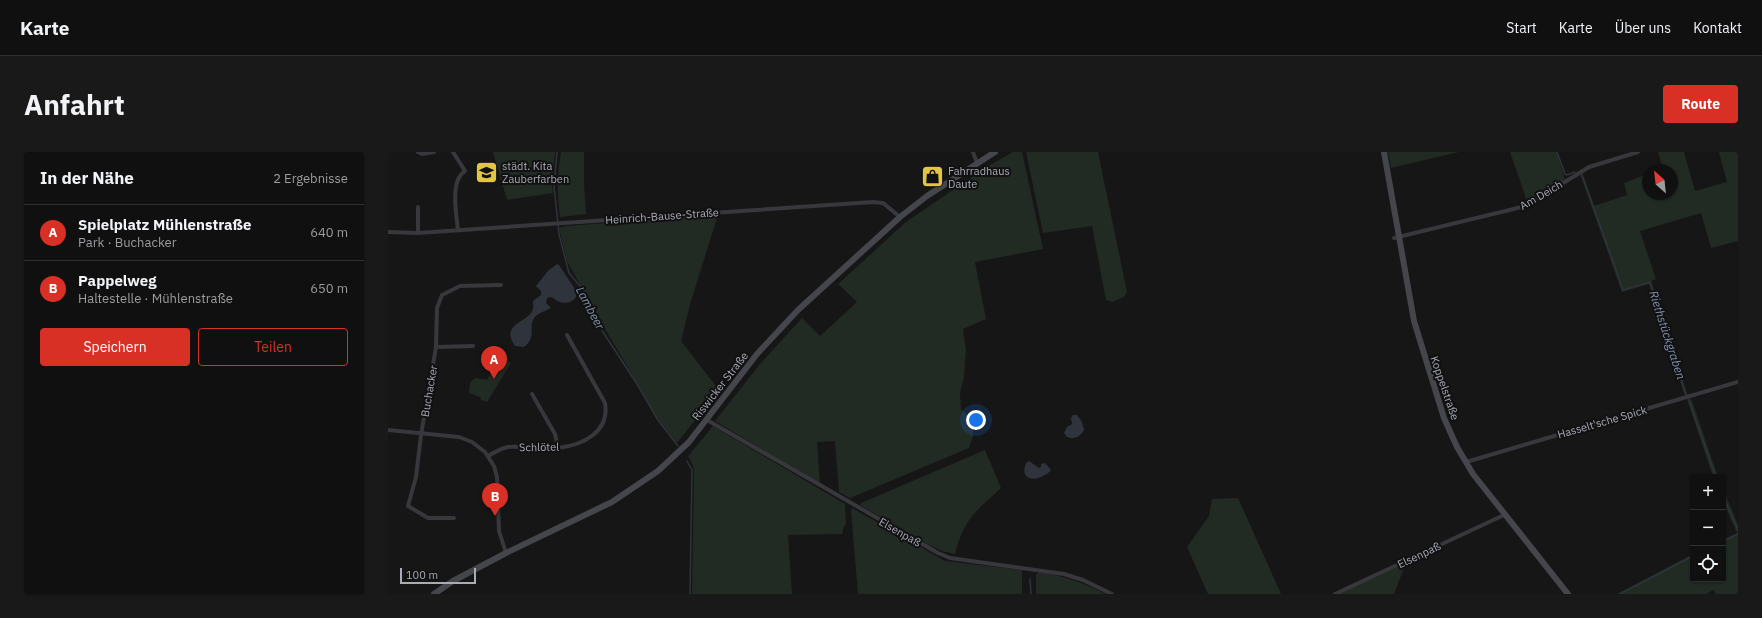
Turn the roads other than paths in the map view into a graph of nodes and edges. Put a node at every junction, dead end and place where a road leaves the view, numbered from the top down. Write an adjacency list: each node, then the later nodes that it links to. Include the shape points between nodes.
1 (418, 152): 2 (street)
2 (434, 152)
3 (453, 152): 11 (street, via 465,170 459,174 456,185)
4 (974, 152): 8 (street)
5 (995, 152): 8 (street, Riswicker Straße)
6 (1384, 152): 14 (street, Koppelstraße)
7 (1638, 152): 14 (street, Am Deich, via 1589,167 1526,206)
8 (977, 162): 10 (street, Riswicker Straße)
9 (418, 207): 13 (street)
10 (900, 217): 11 (street, Heinrich-Bause-Straße, via 884,204 873,202); 21 (street, Riswicker Straße, via 798,310 757,354)
11 (458, 230): 13 (street, Heinrich-Bause-Straße)
12 (388, 232): 13 (street, Heinrich-Bause-Straße)
13 (418, 233)
14 (1396, 238): 26 (street, Koppelstraße, via 1423,352 1444,418)
15 (501, 285): 18 (street, Buchacker, via 460,286 442,295 437,308)
16 (567, 335): 24 (street, Schlötel, via 606,403 607,411 601,429 592,437)
17 (473, 346): 18 (street)
18 (436, 347): 23 (street, Buchacker)
19 (1738, 382): 26 (street, Hasselt'sche Spick)
20 (532, 394): 24 (street, via 555,434)
21 (707, 420): 29 (street, Riswicker Straße, via 663,466 635,488 612,502); 31 (street, Elsenpaß, via 938,553 950,558 1064,574 1084,580)
22 (388, 430): 23 (street)
23 (421, 435): 25 (street, via 459,437 472,442); 28 (street, Buchacker, via 416,477 408,506 428,518)
24 (558, 448): 25 (street, Schlötel, via 506,447)
25 (488, 456): 29 (street, via 497,477 499,531)
26 (1466, 462): 27 (street, Koppelstraße)
27 (1504, 515): 32 (street, Elsenpaß); 33 (street, Koppelstraße)
28 (454, 518)
29 (506, 553): 30 (street, Riswicker Straße)
30 (434, 594)
31 (1112, 594)
32 (1335, 594)
33 (1568, 594)

